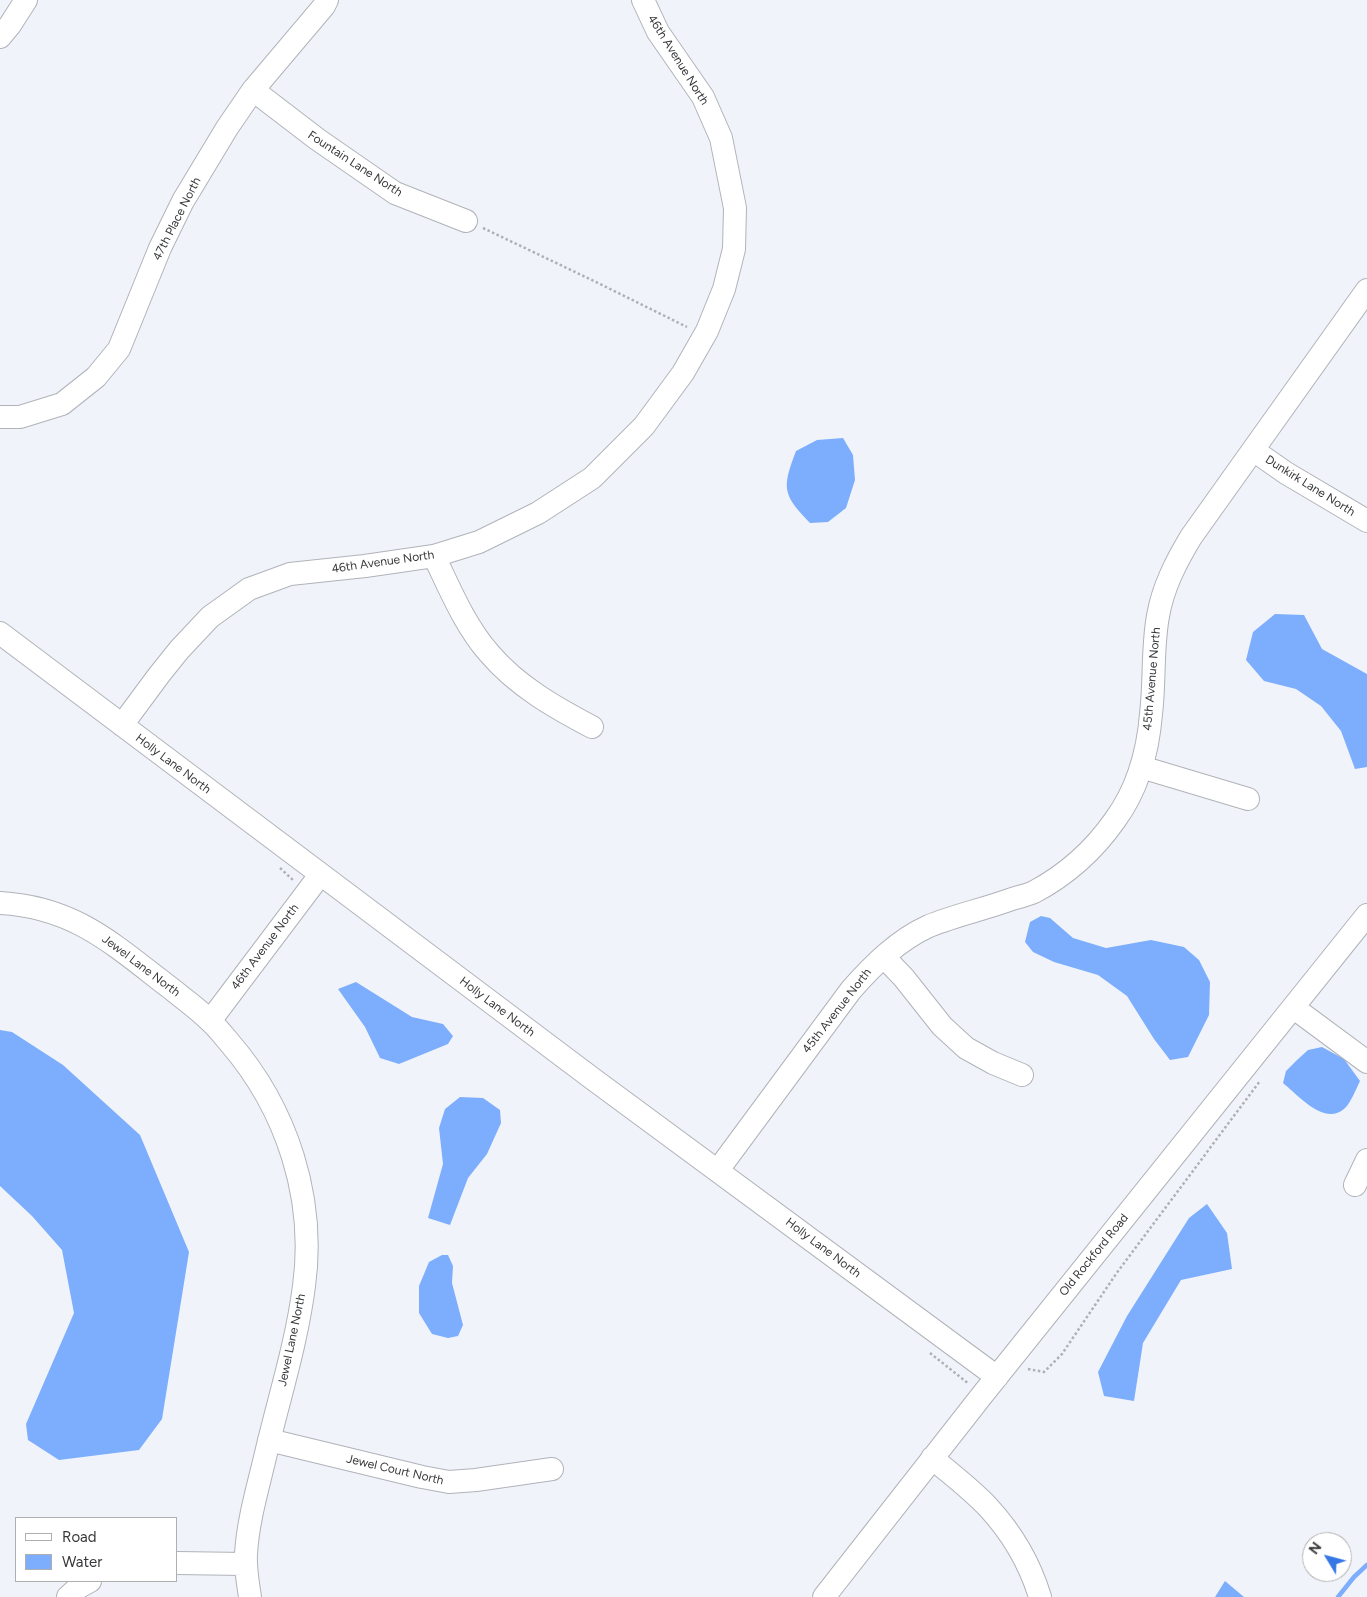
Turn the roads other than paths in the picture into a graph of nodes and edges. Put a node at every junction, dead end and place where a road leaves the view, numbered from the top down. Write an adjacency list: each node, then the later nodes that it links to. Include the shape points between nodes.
1 (26, 0): 4 (street)
2 (327, 0): 5 (street, 47th Place North)
3 (643, 0): 11 (street, 46th Avenue North, via 658,32 703,97 722,138 735,208 734,249 724,289 683,374 644,426 592,478 538,513 479,542)
4 (0, 37)
5 (253, 90): 6 (street, Fountain Lane North, via 317,140 395,193); 8 (street, 47th Place North, via 180,209 160,248 119,349 96,377 62,404)
6 (466, 221)
7 (1367, 290): 9 (street, 45th Avenue North)
8 (10, 417)
9 (1253, 450): 10 (street, Dunkirk Lane North, via 1286,474); 15 (street, 45th Avenue North, via 1191,536 1165,588 1154,645 1152,714)
10 (1367, 521)
11 (434, 556): 13 (street, 46th Avenue North, via 290,574 249,589 210,617 159,675); 14 (street, via 464,618 489,653 524,686 557,709)
12 (0, 633): 13 (street, Holly Lane North)
13 (122, 725): 17 (street, Holly Lane North)
14 (592, 727)
15 (1141, 766): 16 (street); 20 (street, 45th Avenue North, via 1135,786 1116,819 1093,848 1064,873 1033,892 929,926)
16 (1248, 799)
17 (320, 874): 22 (street, 46th Avenue North); 26 (street, Holly Lane North)
18 (0, 903): 22 (street, Jewel Lane North, via 50,911 80,923 108,940)
19 (1367, 915): 21 (street, Old Rockford Road)
20 (884, 956): 24 (street, via 942,1026 966,1048); 26 (street, 45th Avenue North, via 851,990)
21 (1294, 1008): 23 (street); 28 (street, Old Rockford Road)
22 (210, 1020): 29 (street, Jewel Lane North, via 264,1088 279,1118 295,1164 304,1204 304,1283)
23 (1367, 1062)
24 (1022, 1074)
25 (1367, 1160): 27 (street)
26 (718, 1170): 28 (street, Holly Lane North)
27 (1355, 1185)
28 (997, 1377): 30 (street, Old Rockford Road)
29 (269, 1440): 31 (street, Jewel Court North, via 448,1482); 33 (street, Jewel Lane North)
30 (932, 1458): 37 (street, Old Rockford Road); 38 (street, via 998,1519 1029,1567)
31 (552, 1469)
32 (178, 1563): 33 (street)
33 (245, 1564): 36 (street, Jewel Lane North)
34 (88, 1582): 35 (street)
35 (68, 1597)
36 (250, 1597)
37 (824, 1597)
38 (1040, 1597)

